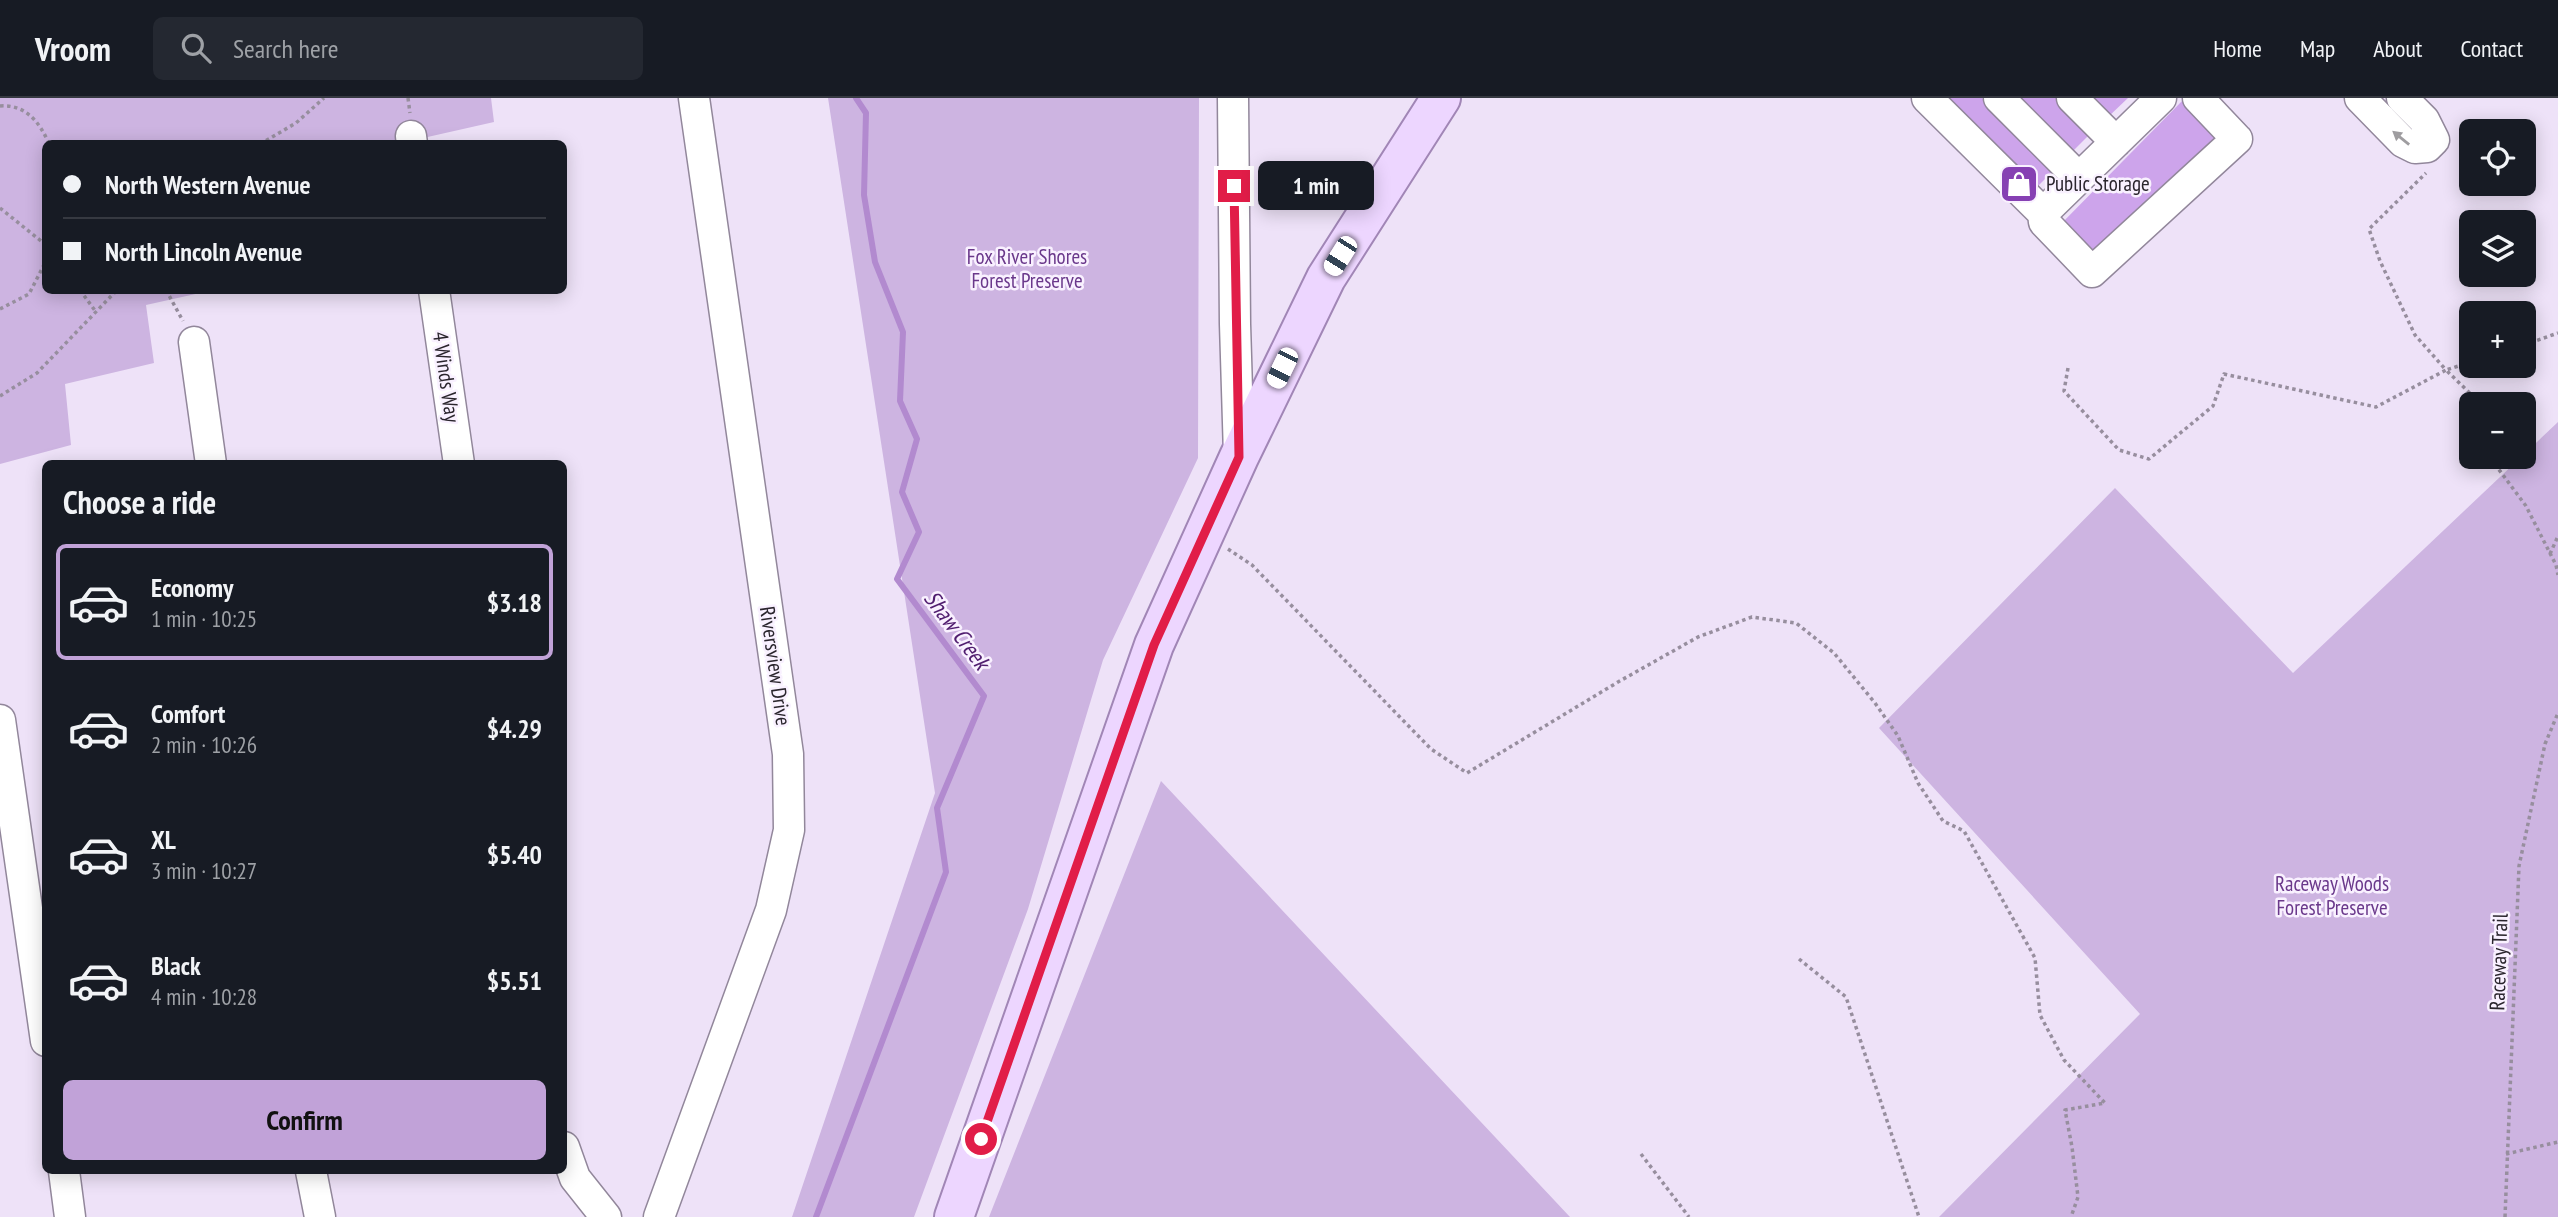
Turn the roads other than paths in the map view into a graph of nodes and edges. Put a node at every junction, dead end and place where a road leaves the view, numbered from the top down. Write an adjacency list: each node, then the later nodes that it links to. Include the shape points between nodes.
1 (694, 98): 27 (street, Riversview Drive, via 788,754 789,830 771,910)
2 (1233, 98): 16 (street)
3 (1441, 98): 16 (main road, via 1326,278)
4 (1927, 98): 13 (street)
5 (1999, 98): 12 (street)
6 (2072, 98): 11 (street)
7 (2198, 98): 13 (street, via 2237,139 2092,272 2044,222)
8 (2360, 98): 9 (street, one-way to 8, via 2424,120 2434,140 2427,148 2403,142)
9 (2402, 98)
10 (2152, 101): 11 (street)
11 (2116, 142): 12 (street)
12 (2079, 178): 13 (street)
13 (2043, 213)
14 (435, 294): 18 (street, 4 Winds Way)
15 (194, 342): 17 (street)
16 (1239, 457): 28 (main road, via 1154,645)
17 (210, 460)
18 (458, 460)
19 (0, 720): 20 (street)
20 (42, 1013)
21 (567, 1155): 26 (street, via 575,1178)
22 (64, 1174): 24 (street)
23 (312, 1174): 25 (street)
24 (70, 1217)
25 (320, 1217)
26 (606, 1217)
27 (659, 1217)
28 (954, 1217)

